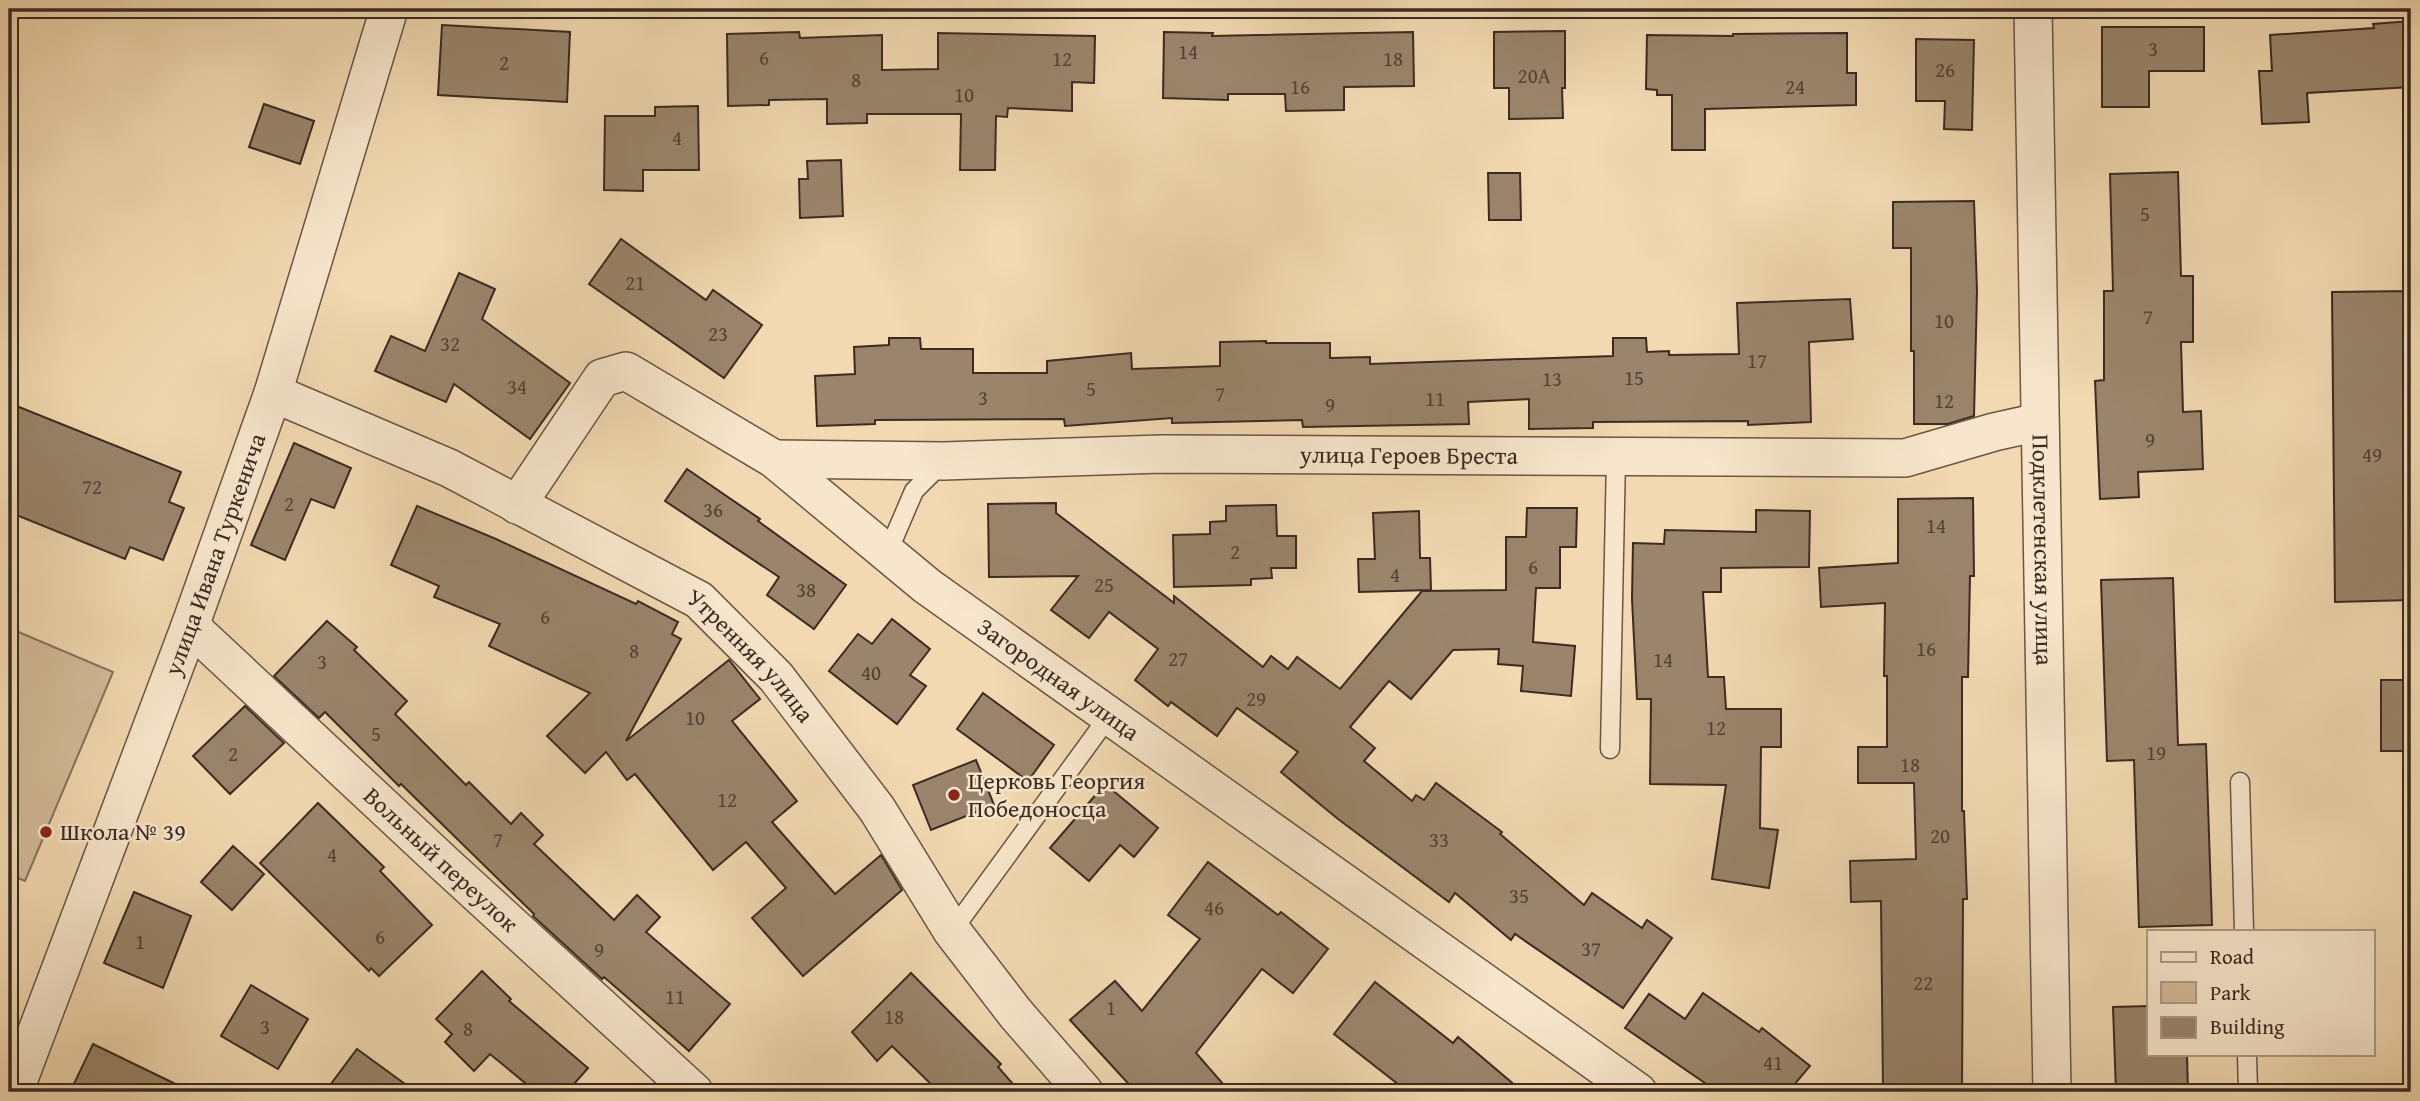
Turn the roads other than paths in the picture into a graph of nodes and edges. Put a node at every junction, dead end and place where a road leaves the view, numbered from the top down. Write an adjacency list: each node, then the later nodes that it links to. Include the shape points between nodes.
1 (389, 9): 3 (street, улица Ивана Туркенича)
2 (2034, 9): 4 (street, Подклетенская улица)
3 (273, 393): 8 (street, Утренняя улица, via 449,468); 10 (street, улица Ивана Туркенича)
4 (2039, 422): 5 (street, улица Героев Бреста, via 1905,458); 21 (street, Подклетенская улица)
5 (1616, 457): 7 (street, улица Героев Бреста, via 1161,454); 12 (lane)
6 (774, 459): 7 (street, улица Героев Бреста); 8 (street, Загородная улица, via 626,371 602,378); 9 (street, Загородная улица)
7 (944, 461): 9 (lane, via 914,491)
8 (517, 505): 15 (street, Утренняя улица, via 699,600 776,677 877,809)
9 (887, 554): 11 (street, Загородная улица)
10 (190, 626): 17 (street, улица Ивана Туркенича); 18 (street, Вольный переулок)
11 (1109, 716): 15 (lane); 20 (street, Загородная улица)
12 (1610, 749)
13 (2240, 782): 14 (lane)
14 (2244, 930)
15 (952, 931): 19 (street, Утренняя улица)
16 (2247, 1056): 22 (lane)
17 (14, 1092)
18 (694, 1092)
19 (1084, 1092)
20 (1638, 1092)
21 (2052, 1092)
22 (2248, 1092)

